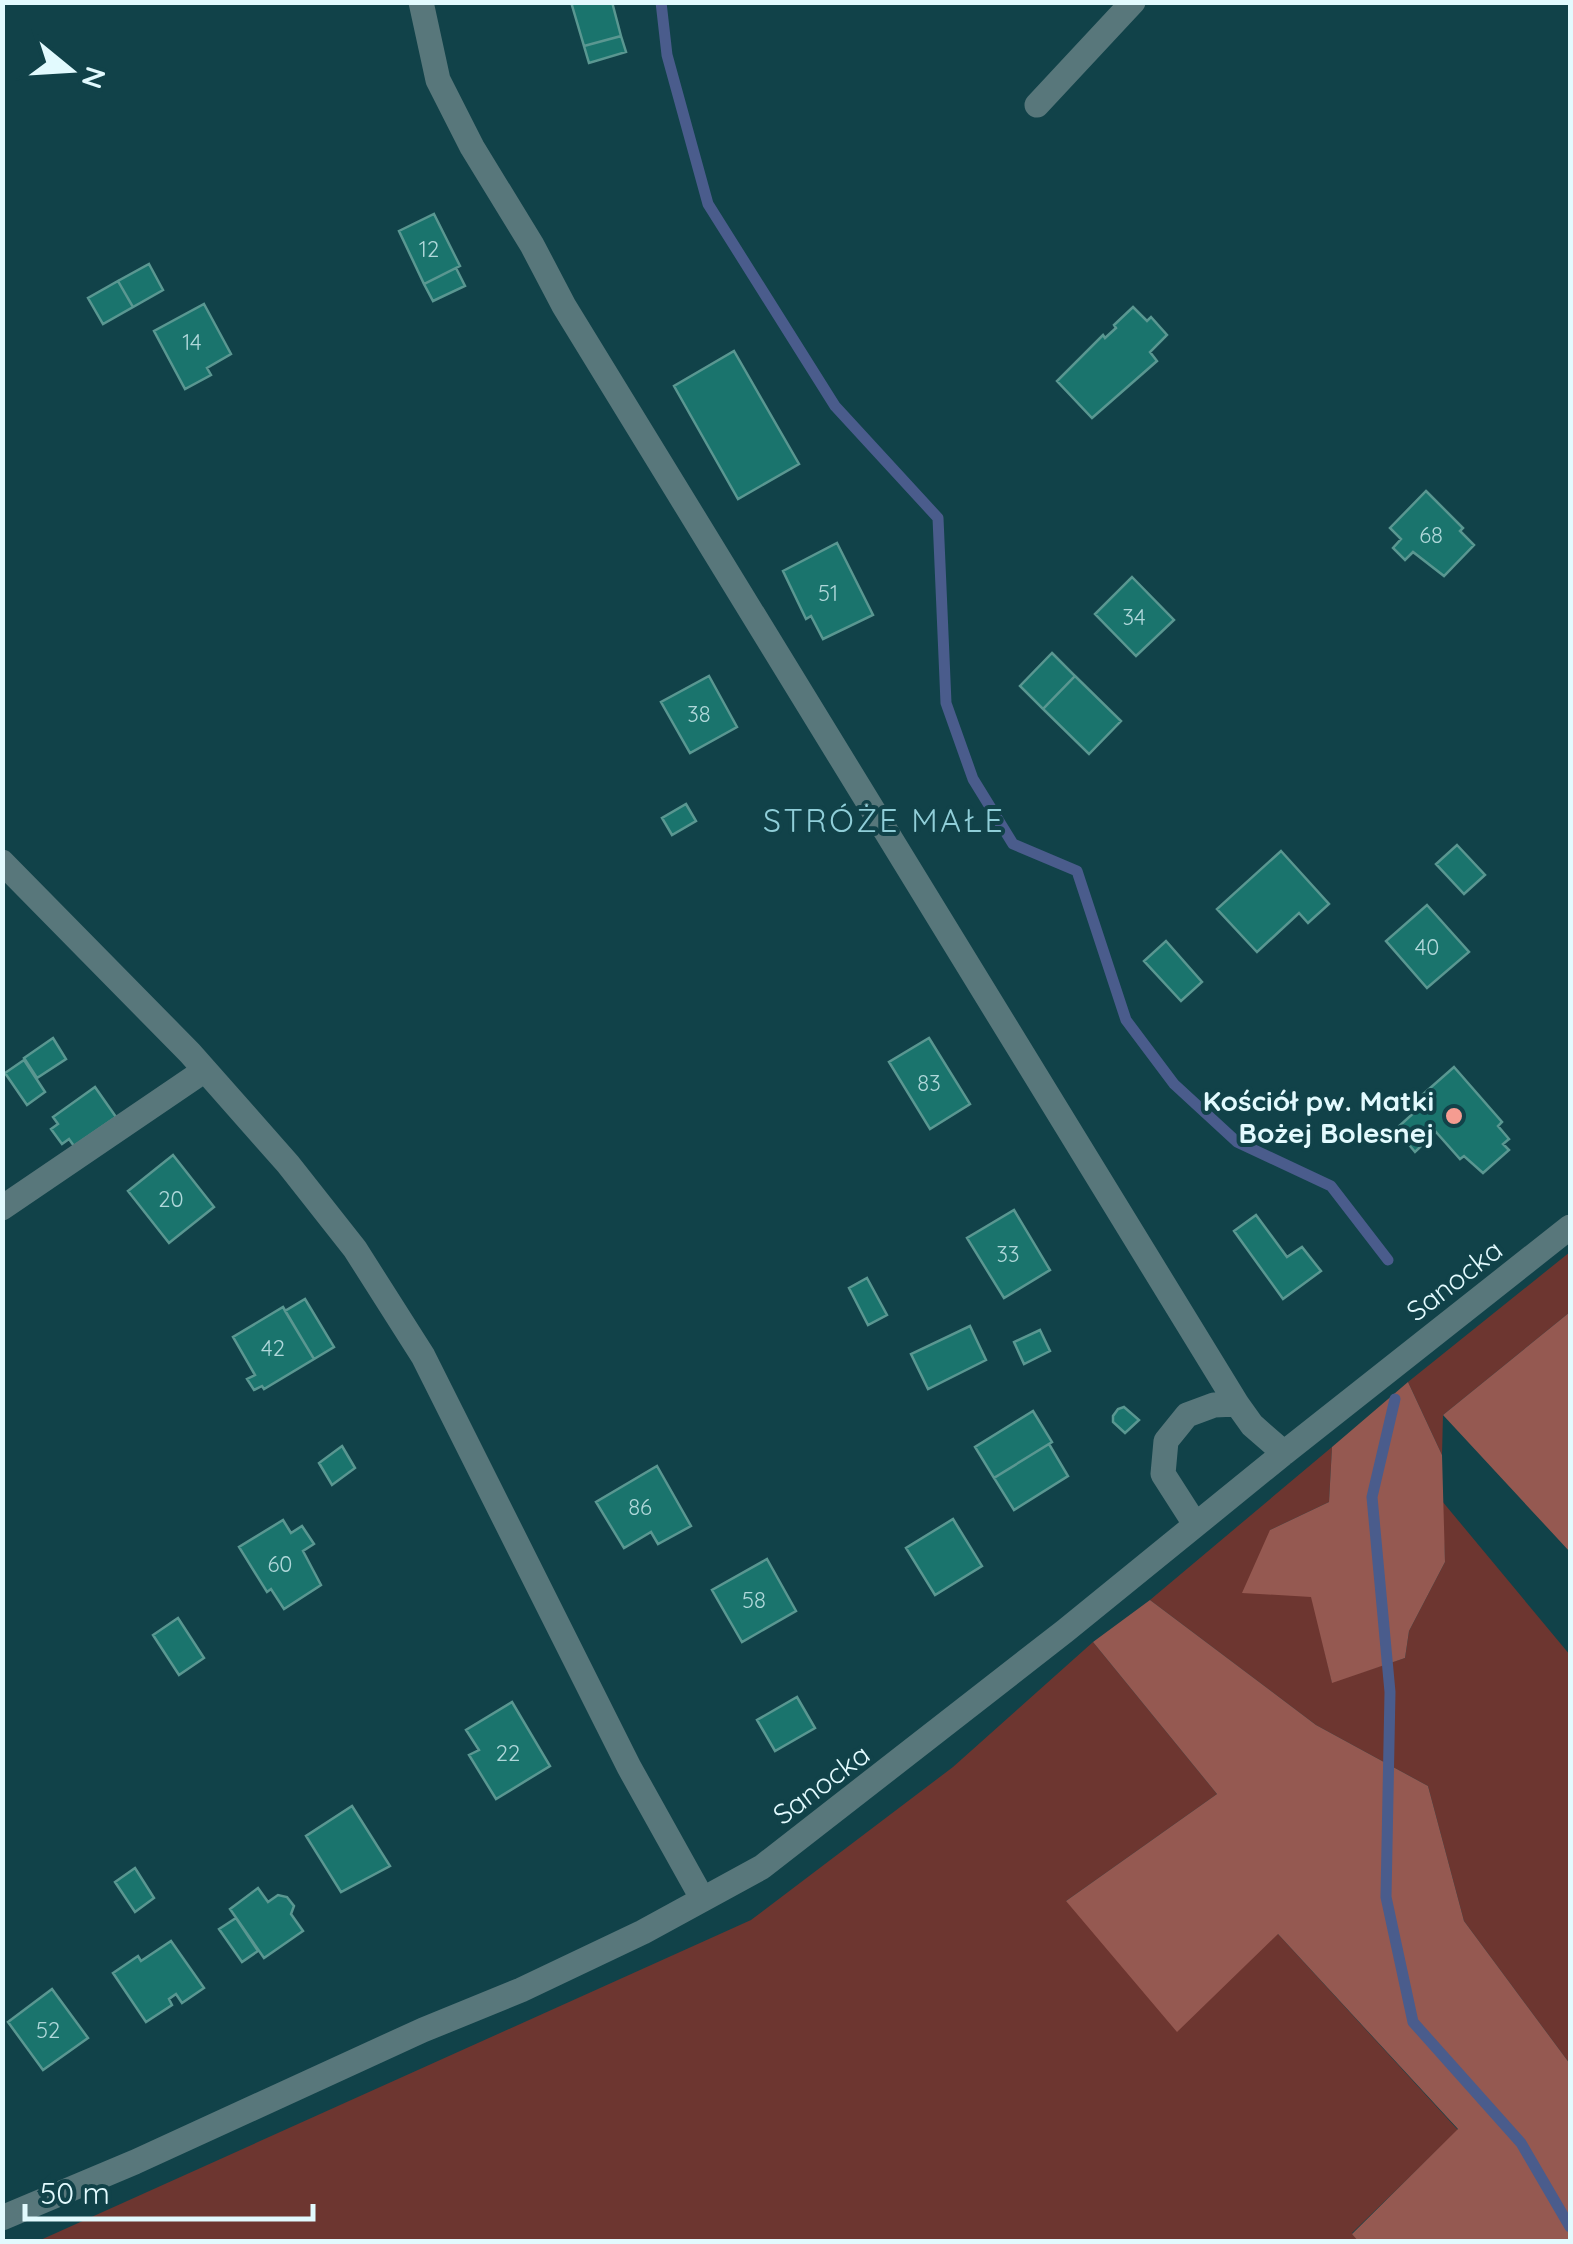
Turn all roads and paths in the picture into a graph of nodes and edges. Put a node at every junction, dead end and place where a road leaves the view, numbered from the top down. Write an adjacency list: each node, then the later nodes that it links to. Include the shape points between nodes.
1 (421, 2): 8 (street, via 438,80 564,306)
2 (1133, 2): 3 (street)
3 (1037, 105)
4 (2, 862): 5 (street)
5 (205, 1070): 6 (street); 11 (street, via 355,1249 423,1356)
6 (2, 1208)
7 (1570, 1227): 9 (street, Sanocka)
8 (1238, 1404): 9 (street); 10 (street, via 1187,1415 1166,1441 1163,1474)
9 (1284, 1453): 10 (street, Sanocka)
10 (1195, 1524): 11 (street, Sanocka, via 776,1856)
11 (702, 1898): 12 (street, Sanocka, via 521,1990)
12 (2, 2218)

